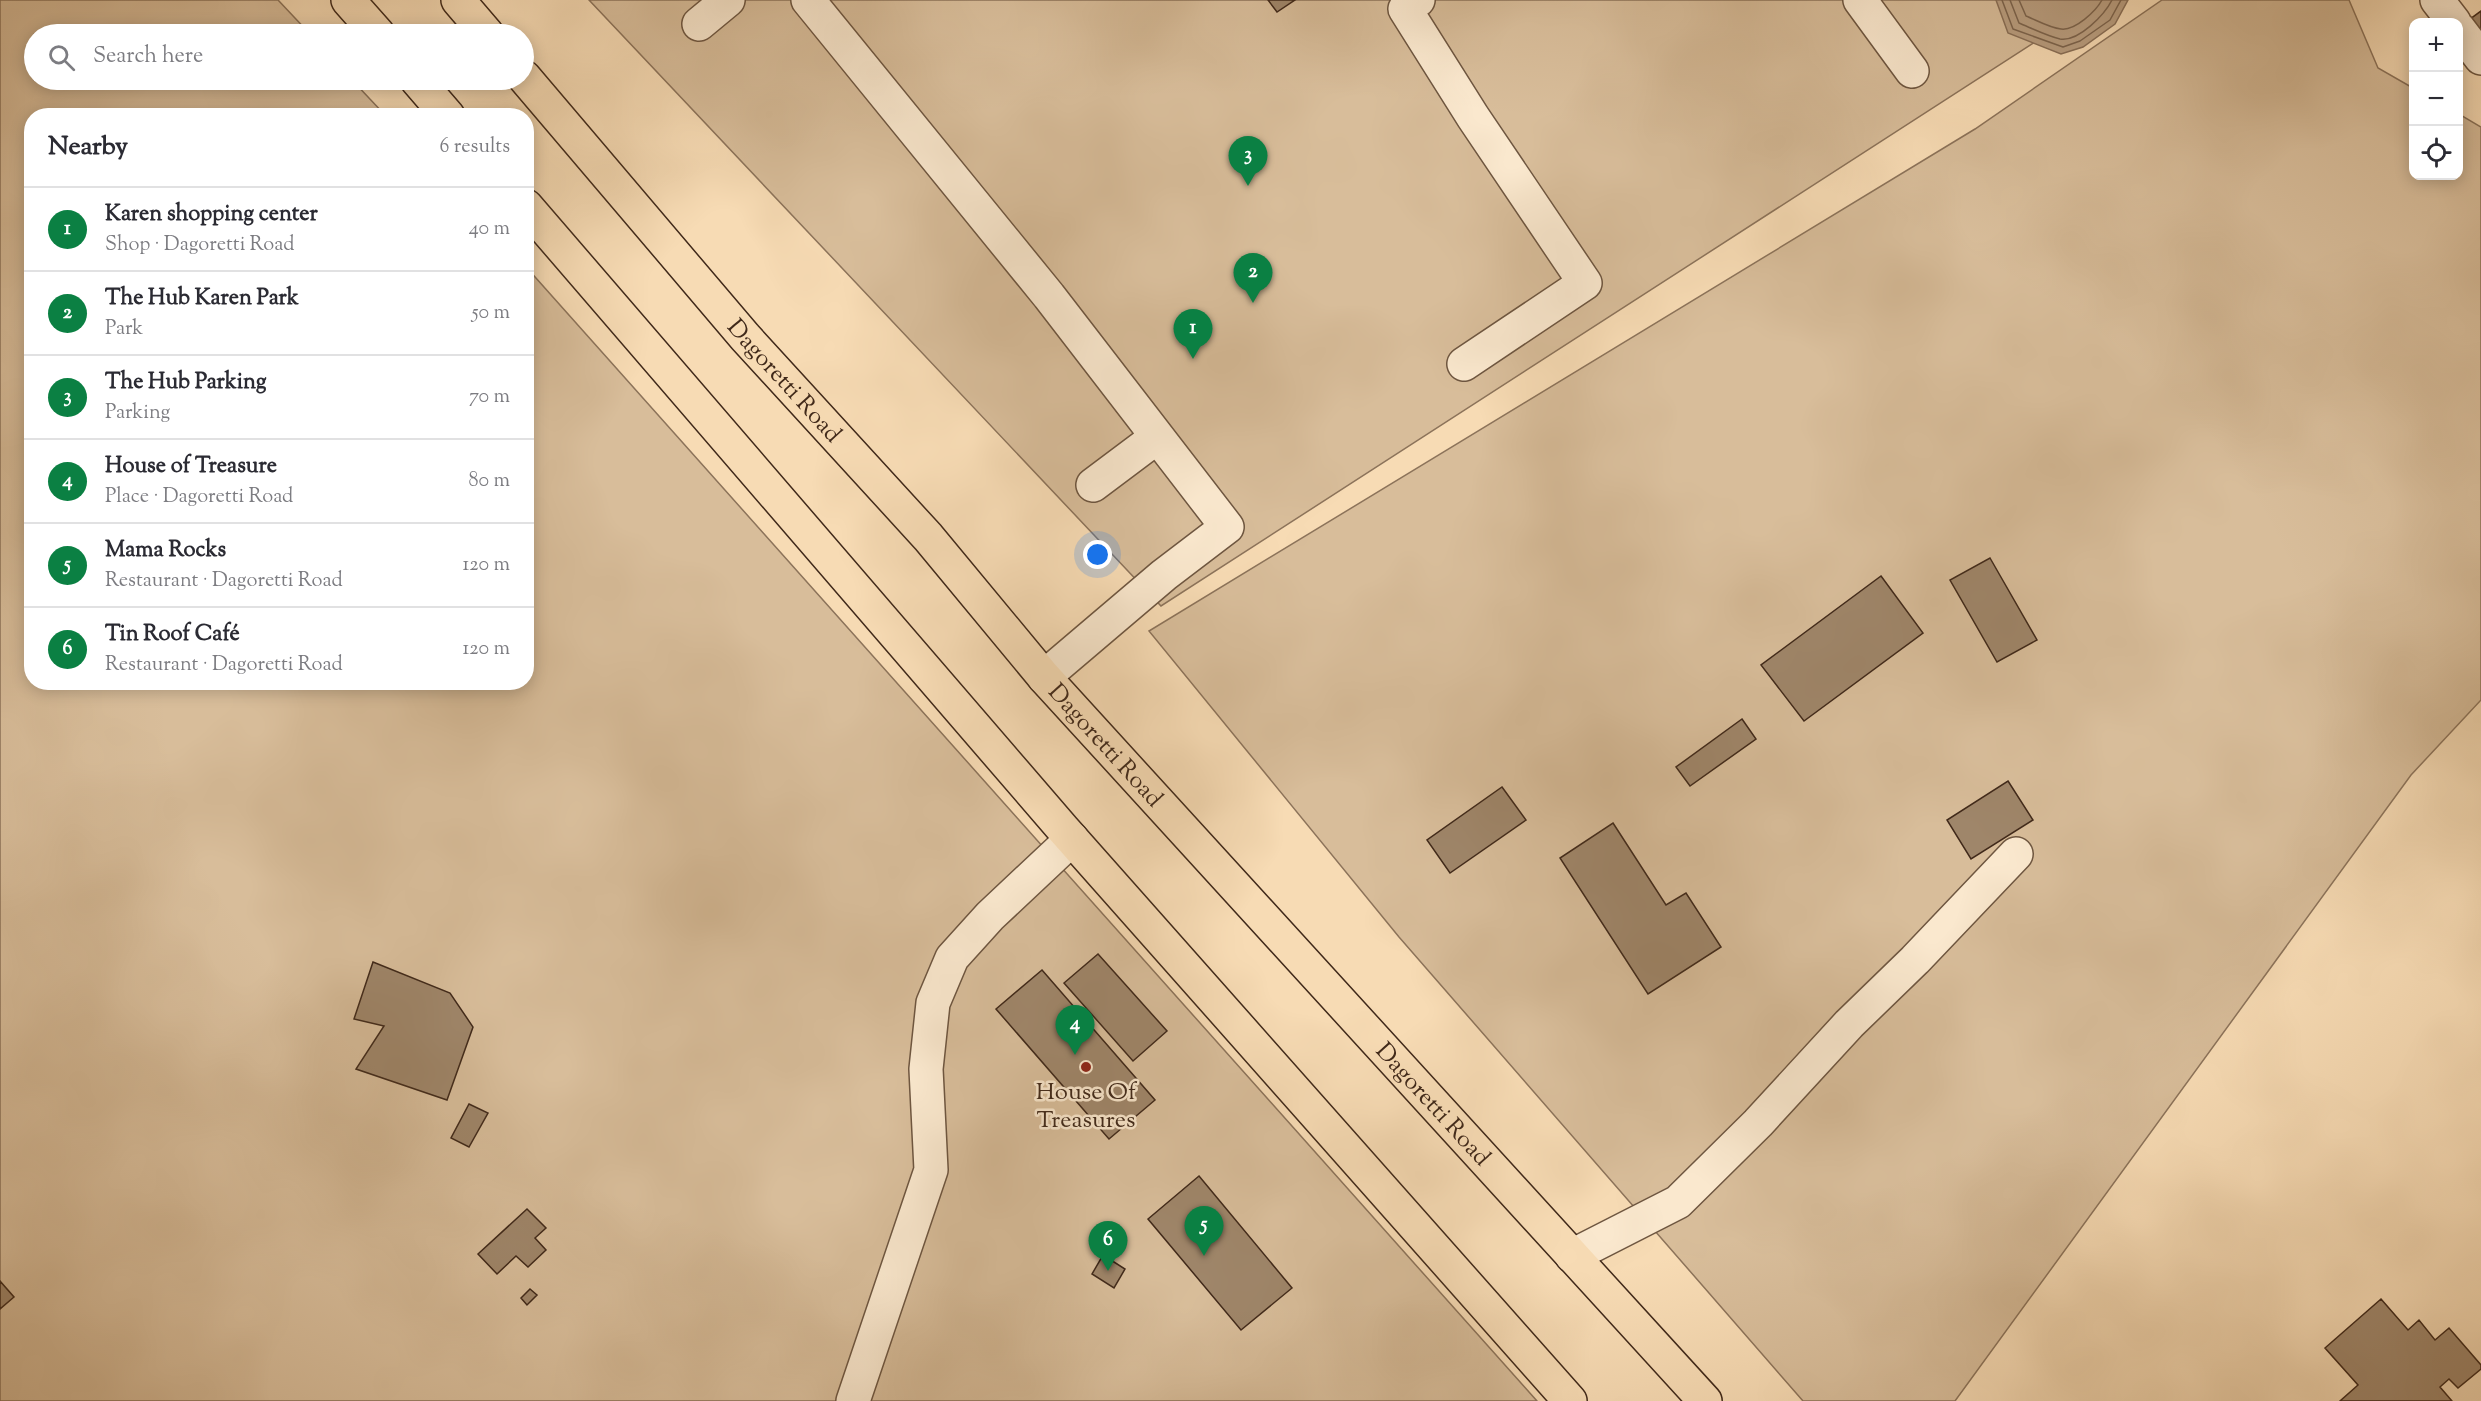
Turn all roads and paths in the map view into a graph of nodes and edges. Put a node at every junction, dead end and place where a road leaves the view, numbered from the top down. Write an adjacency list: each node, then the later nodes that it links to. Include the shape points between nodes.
1 (348, 0): 9 (main road)
2 (728, 0): 11 (street)
3 (808, 0): 20 (street, via 1049,296)
4 (1419, 0): 19 (street, via 1405,9 1585,283)
5 (1860, 0): 14 (street)
6 (2437, 0): 8 (street)
7 (462, 1): 10 (main road)
8 (2451, 18)
9 (369, 24)
10 (480, 24)
11 (699, 24)
12 (2463, 35): 13 (street)
13 (2481, 58)
14 (1912, 71)
15 (534, 89): 22 (main road, Dagoretti Road, via 745,337 928,537)
16 (426, 90): 17 (main road)
17 (441, 108)
18 (534, 215): 23 (main road)
19 (1464, 364)
20 (1157, 437): 21 (street); 22 (street, via 1227,527)
21 (1093, 485)
22 (1044, 677): 25 (main road, Dagoretti Road)
23 (1072, 839): 26 (street, via 990,916 952,958 933,1003 926,1069 931,1170); 27 (main road)
24 (2016, 854): 25 (street, via 1678,1202)
25 (1572, 1256): 28 (main road, Dagoretti Road)
26 (853, 1401)
27 (1570, 1401)
28 (1705, 1401)

